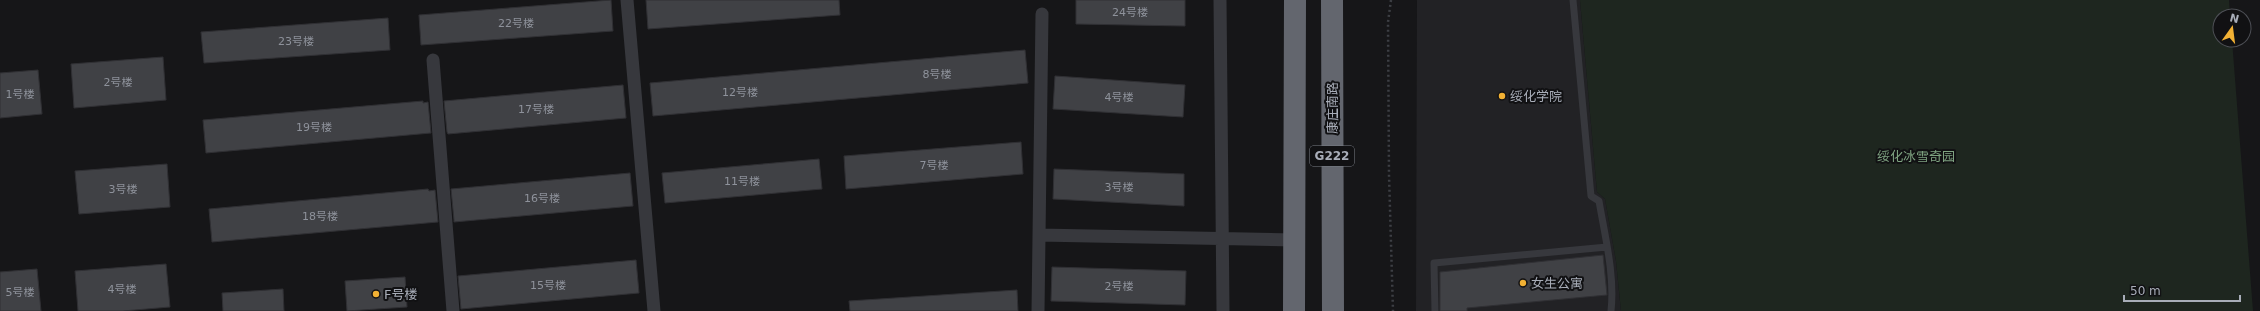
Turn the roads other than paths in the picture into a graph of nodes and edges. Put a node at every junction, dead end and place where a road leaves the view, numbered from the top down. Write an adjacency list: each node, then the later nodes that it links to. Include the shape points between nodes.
1 (627, 0): 13 (street)
2 (1220, 0): 9 (street)
3 (1295, 0): 10 (highway, G222)
4 (1332, 0): 17 (highway, 康庄南路 / G222)
5 (1573, 0): 11 (lane, via 1591,196 1599,201)
6 (1042, 14): 8 (street)
7 (433, 60): 12 (street)
8 (1039, 235): 9 (street); 14 (street)
9 (1222, 239): 10 (street); 15 (street)
10 (1294, 240): 16 (highway, G222)
11 (1607, 247): 18 (lane, via 1434,263); 19 (lane, via 1613,296)
12 (453, 311)
13 (654, 311)
14 (1038, 311)
15 (1223, 311)
16 (1294, 311)
17 (1333, 311)
18 (1435, 311)
19 (1611, 311)

